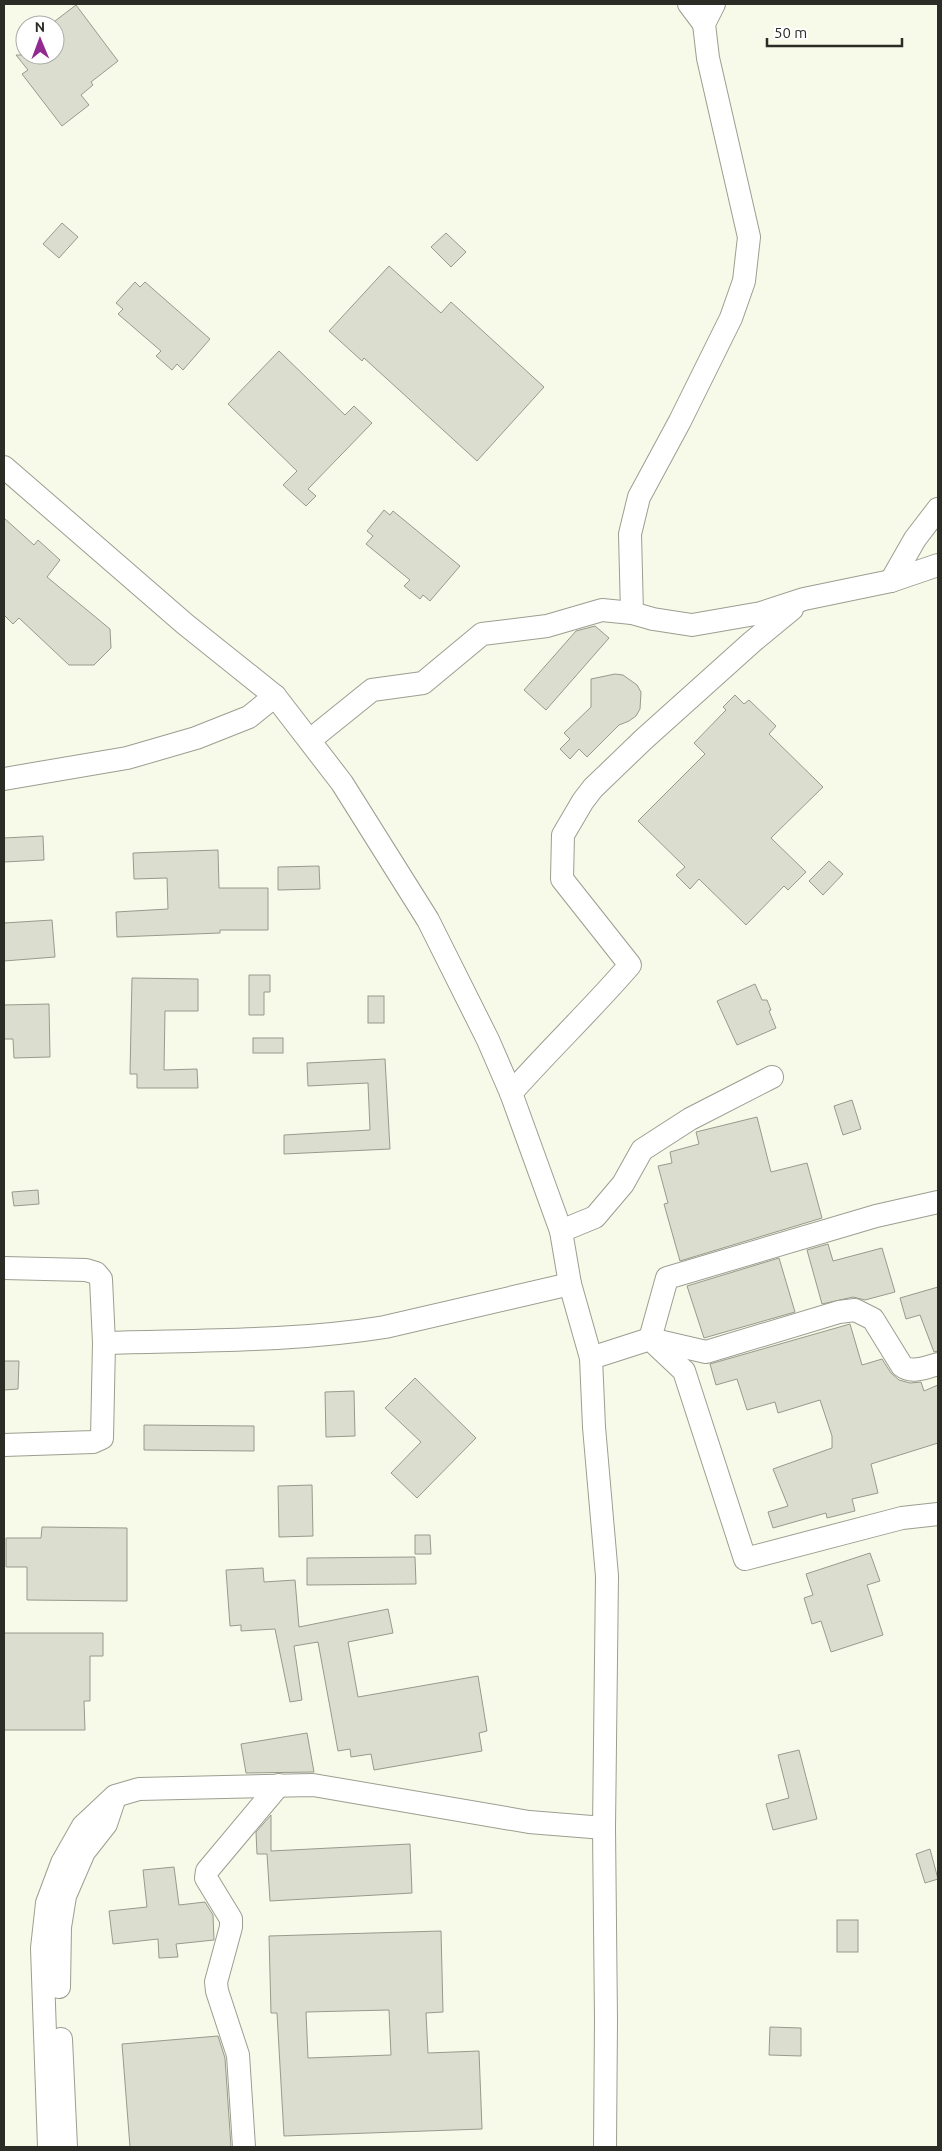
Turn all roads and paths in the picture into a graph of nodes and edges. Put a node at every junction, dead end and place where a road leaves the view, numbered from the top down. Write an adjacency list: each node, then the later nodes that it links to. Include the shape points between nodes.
1 (689, 4): 3 (street)
2 (714, 4): 3 (street)
3 (704, 24): 9 (street, via 708,58 749,237 747,260 744,281 730,318 639,497 630,534)
4 (4, 467): 10 (street, via 185,624)
5 (938, 509): 7 (street, via 915,539)
6 (938, 565): 7 (street)
7 (891, 581): 8 (street)
8 (804, 599): 9 (street, via 761,613 692,625); 14 (street, via 644,739 583,801 563,835 562,879 630,965)
9 (632, 613): 11 (street, via 602,610 547,626 482,634 423,683 372,690)
10 (275, 696): 11 (street); 12 (street, via 249,717 196,738 127,758)
11 (310, 740): 14 (street, via 342,783 428,920)
12 (4, 779)
13 (772, 1078): 16 (street, via 690,1119 642,1150 623,1184 595,1217)
14 (511, 1093): 16 (street)
15 (938, 1202): 19 (street, via 876,1216 667,1278)
16 (561, 1231): 18 (street)
17 (4, 1268): 20 (street, via 96,1273 101,1279)
18 (570, 1284): 20 (street, via 355,1332); 21 (street)
19 (650, 1340): 21 (street); 22 (street, via 706,1352 839,1312 856,1310 873,1319 906,1370); 24 (street, via 684,1371 745,1559 902,1518)
20 (104, 1343): 23 (street, via 102,1438 93,1442)
21 (590, 1358): 27 (street, via 608,1576)
22 (938, 1364)
23 (4, 1445)
24 (938, 1514)
25 (280, 1785): 26 (street, via 148,1788); 27 (street, via 313,1785 529,1822); 30 (street, via 207,1871 206,1878 231,1919 216,1982 238,2055)
26 (115, 1796): 28 (street, via 83,1826 47,1903 42,1948); 29 (street, via 106,1824 75,1869 61,1912 58,1959)
27 (604, 1828): 31 (street)
28 (49, 2147)
29 (66, 2147)
30 (244, 2147)
31 (606, 2147)

